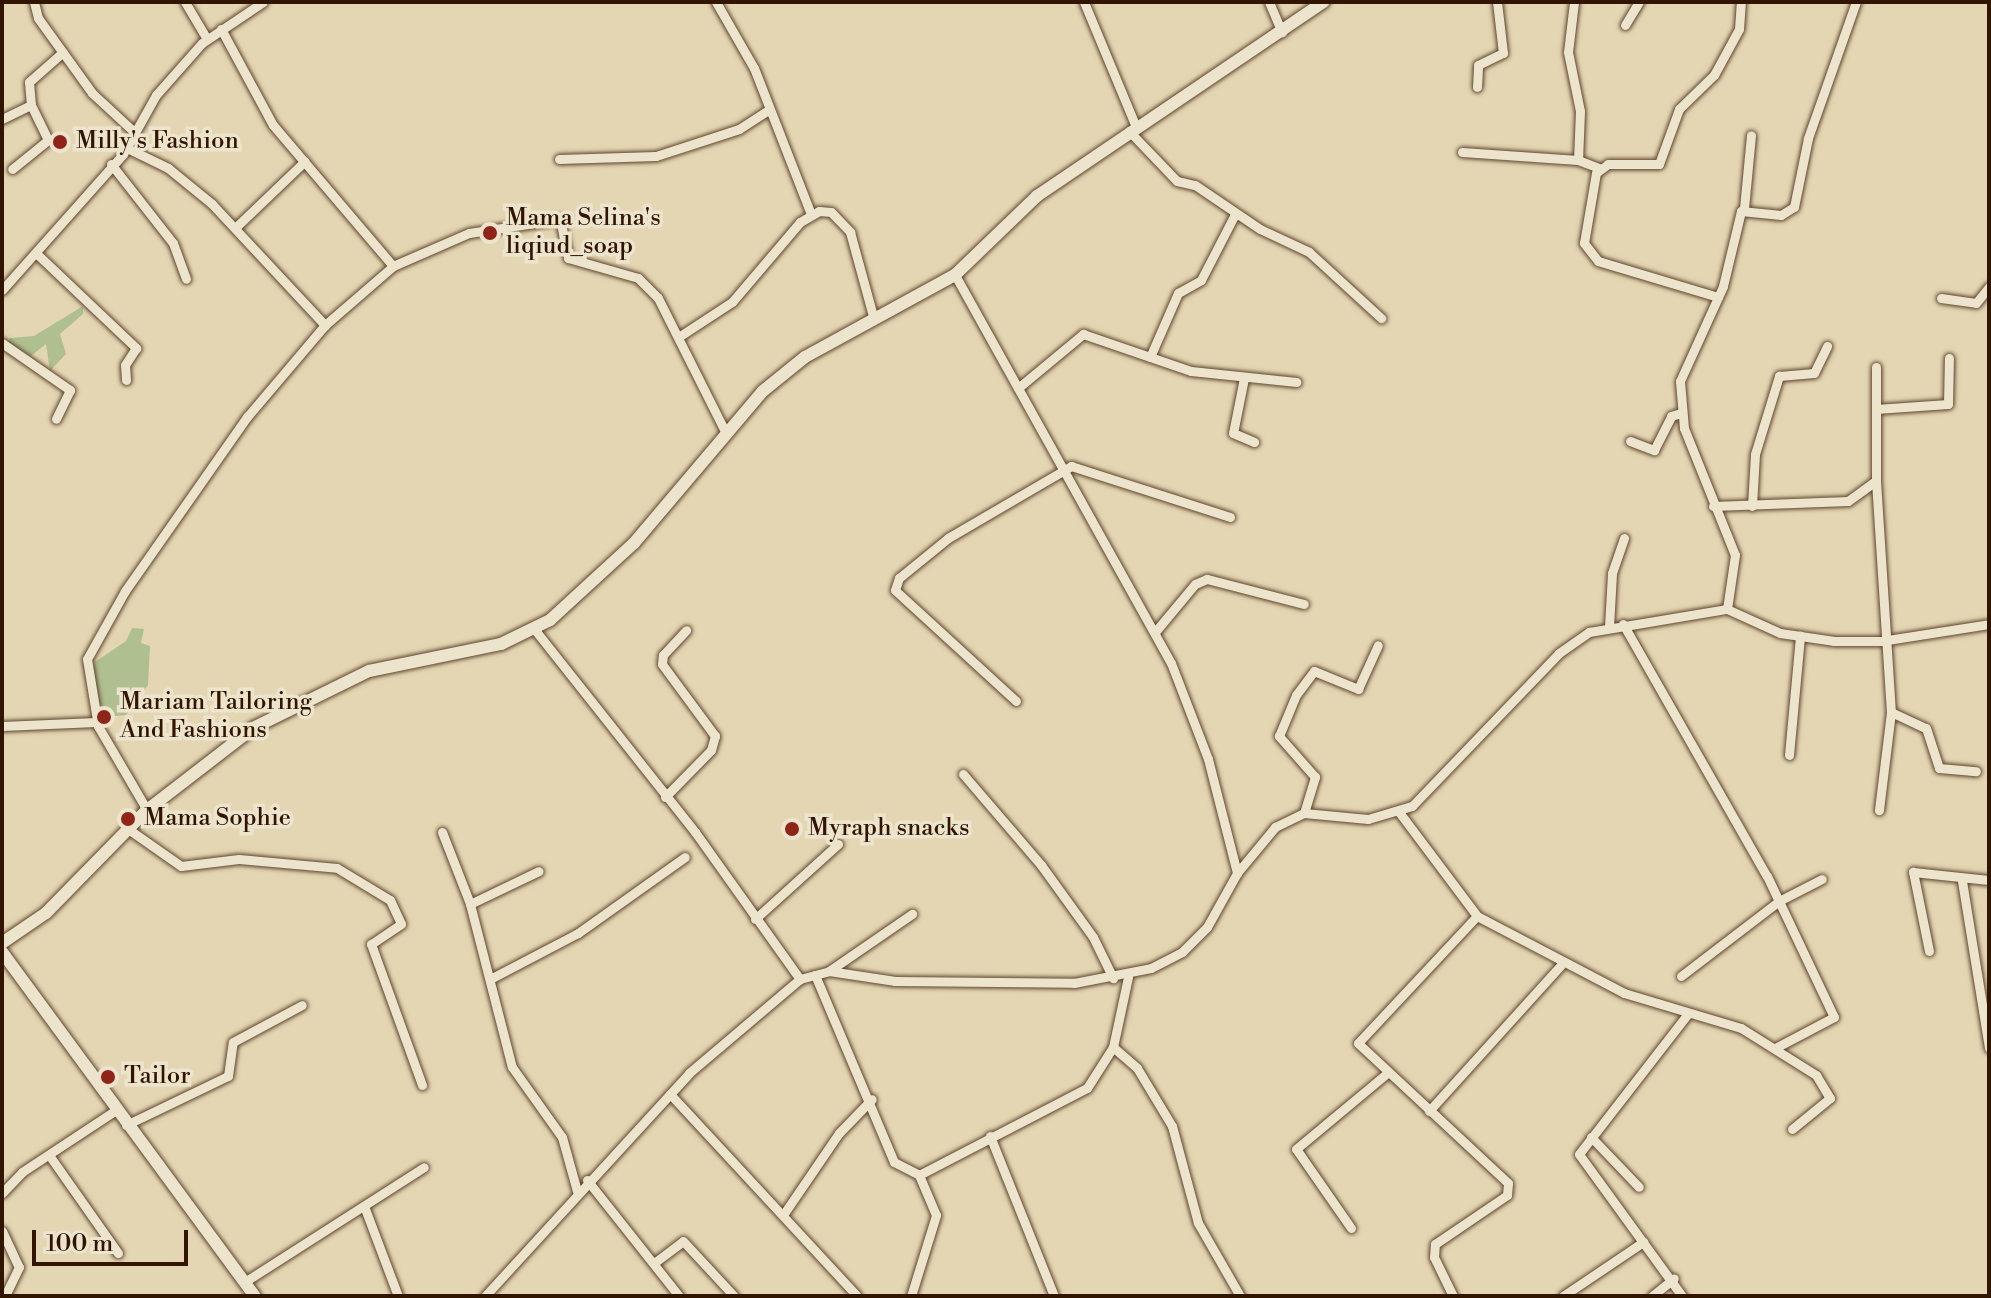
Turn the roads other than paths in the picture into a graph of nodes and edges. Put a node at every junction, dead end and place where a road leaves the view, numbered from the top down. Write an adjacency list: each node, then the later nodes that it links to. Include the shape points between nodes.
1 (34, 2): 17 (street, via 38,18)
2 (185, 2): 16 (street)
3 (263, 2): 14 (street)
4 (716, 2): 20 (street, via 754,68)
5 (1084, 2): 23 (street)
6 (1269, 2): 15 (street)
7 (1324, 2): 15 (street)
8 (1497, 2): 18 (street, via 1503,53 1478,65)
9 (1574, 2): 28 (street, via 1568,52 1580,111)
10 (1639, 2): 13 (street)
11 (1741, 2): 31 (street, via 1739,29 1714,75 1679,109 1659,164)
12 (1856, 2): 33 (street, via 1808,138 1794,207 1781,215)
13 (1625, 25)
14 (221, 29): 16 (street); 29 (street, via 273,125)
15 (1282, 32): 23 (street)
16 (207, 39): 22 (street)
17 (63, 52): 19 (street, via 29,82); 22 (street, via 92,93)
18 (1477, 87)
19 (31, 105): 21 (street); 32 (street, via 48,142)
20 (768, 110): 27 (street, via 739,129 656,156); 34 (street)
21 (2, 119)
22 (131, 129): 25 (street)
23 (1132, 129): 35 (street, via 1177,181 1195,185); 39 (street, via 1037,196)
24 (1751, 135): 33 (street)
25 (127, 148): 30 (street); 36 (street, via 168,168)
26 (1462, 152): 28 (street)
27 (559, 159)
28 (1578, 160): 31 (street)
29 (305, 161): 36 (street); 38 (street)
30 (111, 164): 37 (street); 40 (street, via 173,243)
31 (1599, 168): 43 (street, via 1584,243 1591,257)
32 (12, 169)
33 (1744, 208): 43 (street)
34 (811, 214): 46 (street, via 831,212 850,232); 48 (street, via 732,302)
35 (1235, 214): 45 (street, via 1309,252); 51 (street, via 1201,280 1178,293)
36 (236, 227): 47 (street)
37 (37, 254): 42 (street); 55 (street, via 136,348 125,365)
38 (393, 266): 47 (street); 48 (street, via 469,233 560,219 568,258 638,278)
39 (955, 275): 46 (street); 57 (street)
40 (186, 279)
41 (1989, 287): 44 (street, via 1976,303)
42 (2, 290)
43 (1718, 297): 59 (street, via 1684,364)
44 (1941, 298)
45 (1381, 318)
46 (874, 320): 61 (street, via 805,357 763,391)
47 (325, 325): 83 (street, via 204,476 96,639 85,676)
48 (680, 336): 61 (street)
49 (2, 343): 60 (street, via 70,390)
50 (1827, 346): 67 (street, via 1814,373 1779,376 1755,454)
51 (1150, 357): 54 (street, via 1191,371); 57 (street, via 1080,335)
52 (1949, 358): 58 (street, via 1948,404)
53 (1876, 367): 58 (street)
54 (1244, 378): 56 (street); 63 (street, via 1233,433)
55 (126, 380)
56 (1296, 382)
57 (1018, 388): 64 (street)
58 (1876, 409): 65 (street)
59 (1681, 413): 62 (street, via 1671,416 1654,450); 66 (street)
60 (56, 419)
61 (726, 433): 75 (street, via 634,543)
62 (1630, 441)
63 (1254, 442)
64 (1062, 469): 68 (street, via 1073,465); 77 (street); 81 (street, via 948,538 895,583)
65 (1876, 481): 67 (street, via 1848,501); 79 (street, via 1887,581)
66 (1713, 506): 67 (street); 71 (street, via 1735,555)
67 (1752, 506)
68 (1230, 517)
69 (1624, 538): 74 (street, via 1612,573)
70 (1304, 604): 77 (street, via 1207,579 1195,584)
71 (1727, 609): 72 (street); 78 (street)
72 (1623, 624): 74 (street); 102 (street)
73 (1989, 624): 79 (street)
74 (1609, 627): 91 (street, via 1568,644 1425,795)
75 (535, 630): 88 (street); 89 (street, via 501,644 388,666 327,687 253,728)
76 (686, 630): 88 (street, via 662,664 715,736 711,750)
77 (1155, 632): 98 (street, via 1208,759)
78 (1800, 636): 79 (street); 85 (street)
79 (1885, 641): 82 (street)
80 (1378, 645): 92 (street, via 1358,689 1314,671 1299,688 1279,736 1315,777)
81 (1016, 701)
82 (1891, 712): 86 (street, via 1926,728 1939,768); 90 (street)
83 (96, 722): 84 (street); 89 (street)
84 (2, 726)
85 (1789, 755)
86 (1976, 771)
87 (963, 774): 115 (street, via 1048,875)
88 (665, 797): 106 (street)
89 (147, 810): 93 (street)
90 (1879, 810)
91 (1399, 812): 92 (street, via 1368,819); 105 (street)
92 (1304, 813): 98 (street, via 1275,827)
93 (131, 831): 107 (street, via 46,913); 124 (street, via 181,866 239,859 317,865 346,871 390,900 401,924 371,944)
94 (442, 832): 103 (street)
95 (838, 844): 106 (street)
96 (685, 857): 116 (street, via 578,933)
97 (539, 871): 103 (street)
98 (1237, 873): 114 (street, via 1219,910 1192,943)
99 (1822, 879): 102 (street)
100 (1989, 880): 101 (street)
101 (1962, 881): 108 (street, via 1913,872); 122 (street)
102 (1779, 901): 113 (street); 121 (street, via 1835,1020)
103 (470, 904): 116 (street)
104 (912, 914): 111 (street)
105 (1477, 916): 110 (street); 123 (street, via 1360,1039 1361,1050)
106 (755, 919): 117 (street)
107 (2, 943)
108 (1929, 951)
109 (2, 952): 127 (street)
110 (1561, 965): 119 (street); 128 (street)
111 (829, 971): 112 (street); 115 (street, via 895,981)
112 (815, 975): 117 (street); 126 (street)
113 (1681, 976)
114 (1128, 977): 115 (street); 120 (street)
115 (1113, 978)
116 (490, 979): 138 (street, via 512,1067 562,1137)
117 (800, 979): 125 (street, via 758,1009)
118 (302, 1005): 129 (street, via 233,1042 228,1076)
119 (1687, 1015): 121 (street, via 1741,1028); 132 (street)
120 (1113, 1047): 131 (street, via 1087,1088); 159 (street, via 1137,1068 1172,1126 1198,1223)
121 (1775, 1048): 130 (street, via 1816,1075 1830,1098)
122 (1989, 1048)
123 (1386, 1074): 128 (street); 142 (street, via 1296,1149)
124 (422, 1085)
125 (670, 1094): 136 (street, via 625,1150); 141 (street)
126 (872, 1099): 135 (street, via 894,1162); 141 (street, via 839,1133)
127 (116, 1110): 129 (street); 133 (street)
128 (1429, 1111): 160 (street, via 1510,1187 1507,1195 1435,1244 1434,1257)
129 (126, 1125): 148 (street)
130 (1792, 1129)
131 (990, 1136): 135 (street); 158 (street)
132 (1591, 1137): 137 (street); 144 (street, via 1580,1161)
133 (49, 1155): 139 (street); 145 (street)
134 (424, 1167): 140 (street)
135 (919, 1175): 157 (street, via 936,1215)
136 (587, 1180): 138 (street); 146 (street)
137 (1639, 1187)
138 (577, 1191): 149 (street)
139 (2, 1193)
140 (364, 1206): 148 (street); 152 (street)
141 (783, 1215): 156 (street)
142 (1351, 1228)
143 (2, 1231): 150 (street, via 19,1267)
144 (1643, 1242): 147 (street); 161 (street)
145 (118, 1253)
146 (654, 1263): 154 (street); 155 (street, via 683,1241)
147 (1674, 1278): 162 (street); 163 (street)
148 (246, 1281): 151 (street)
149 (496, 1292): 153 (street)
150 (5, 1296)
151 (255, 1296)
152 (398, 1296)
153 (485, 1296)
154 (679, 1296)
155 (734, 1296)
156 (857, 1296)
157 (911, 1296)
158 (1054, 1296)
159 (1240, 1296)
160 (1453, 1296)
161 (1563, 1296)
162 (1652, 1296)
163 (1682, 1296)

